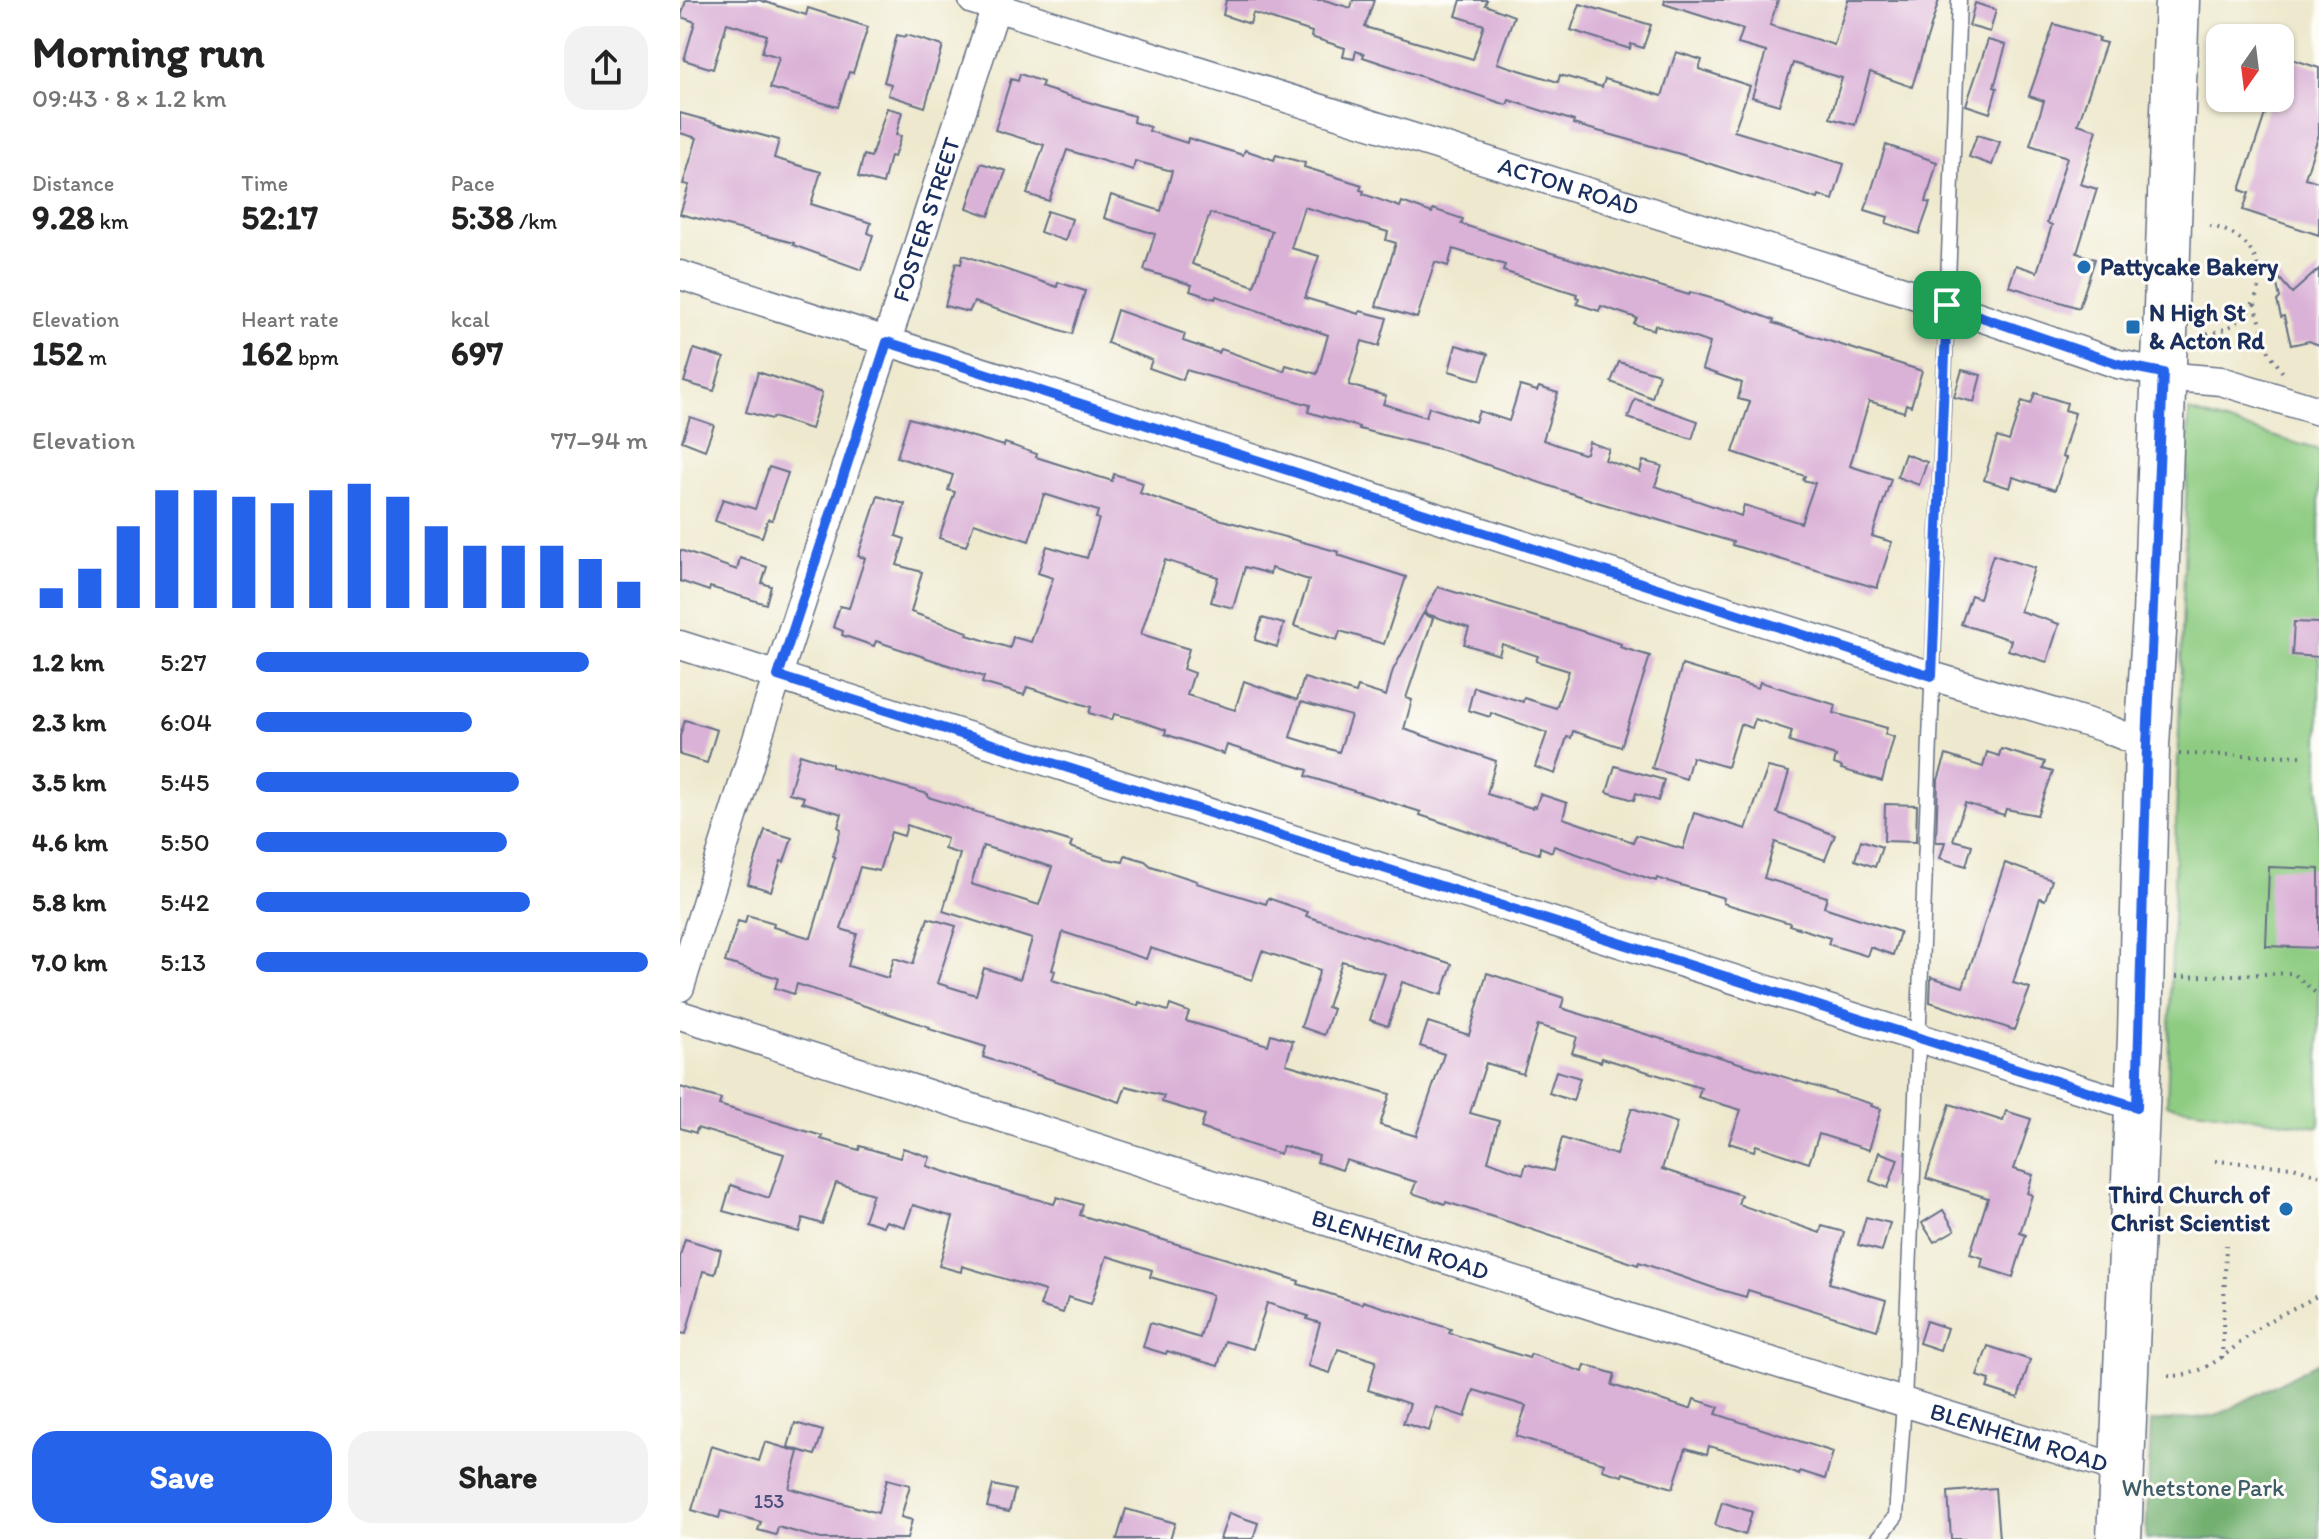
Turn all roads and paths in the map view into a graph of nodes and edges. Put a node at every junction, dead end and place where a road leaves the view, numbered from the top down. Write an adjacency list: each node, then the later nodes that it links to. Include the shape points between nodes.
1 (1959, 0): 7 (lane)
2 (2173, 1): 10 (main road)
3 (989, 2): 7 (street, ACTON ROAD); 9 (street, FOSTER STREET)
4 (2210, 226): 6 (path, via 2230,232 2252,253 2259,272)
5 (680, 275): 9 (street)
6 (2255, 302): 8 (path, via 2235,325); 11 (path, via 2269,352)
7 (1947, 305): 10 (street, ACTON ROAD, via 2118,364); 15 (lane)
8 (2207, 334)
9 (887, 342): 14 (street, FOSTER STREET); 15 (street)
10 (2163, 373): 12 (street, ACTON ROAD, via 2221,381); 16 (main road)
11 (2285, 375)
12 (2319, 411)
13 (680, 645): 14 (street)
14 (778, 676): 19 (street, FOSTER STREET); 22 (street)
15 (1932, 676): 16 (street); 22 (lane)
16 (2147, 745): 17 (path, via 2178,754); 18 (main road)
17 (2301, 756)
18 (2142, 977): 20 (path, via 2293,973); 23 (main road)
19 (680, 987)
20 (2319, 996)
21 (680, 1015): 30 (street, BLENHEIM ROAD)
22 (1918, 1037): 23 (street); 30 (lane)
23 (2137, 1107): 31 (main road)
24 (2215, 1161): 25 (path, via 2293,1167)
25 (2319, 1175)
26 (2226, 1245): 28 (path)
27 (2319, 1295): 28 (path, via 2268,1322)
28 (2222, 1358): 29 (path, via 2200,1370)
29 (2168, 1376)
30 (1904, 1403): 31 (street, BLENHEIM ROAD); 32 (lane, via 1896,1516)
31 (2121, 1469): 33 (main road)
32 (1878, 1539)
33 (2119, 1539)

